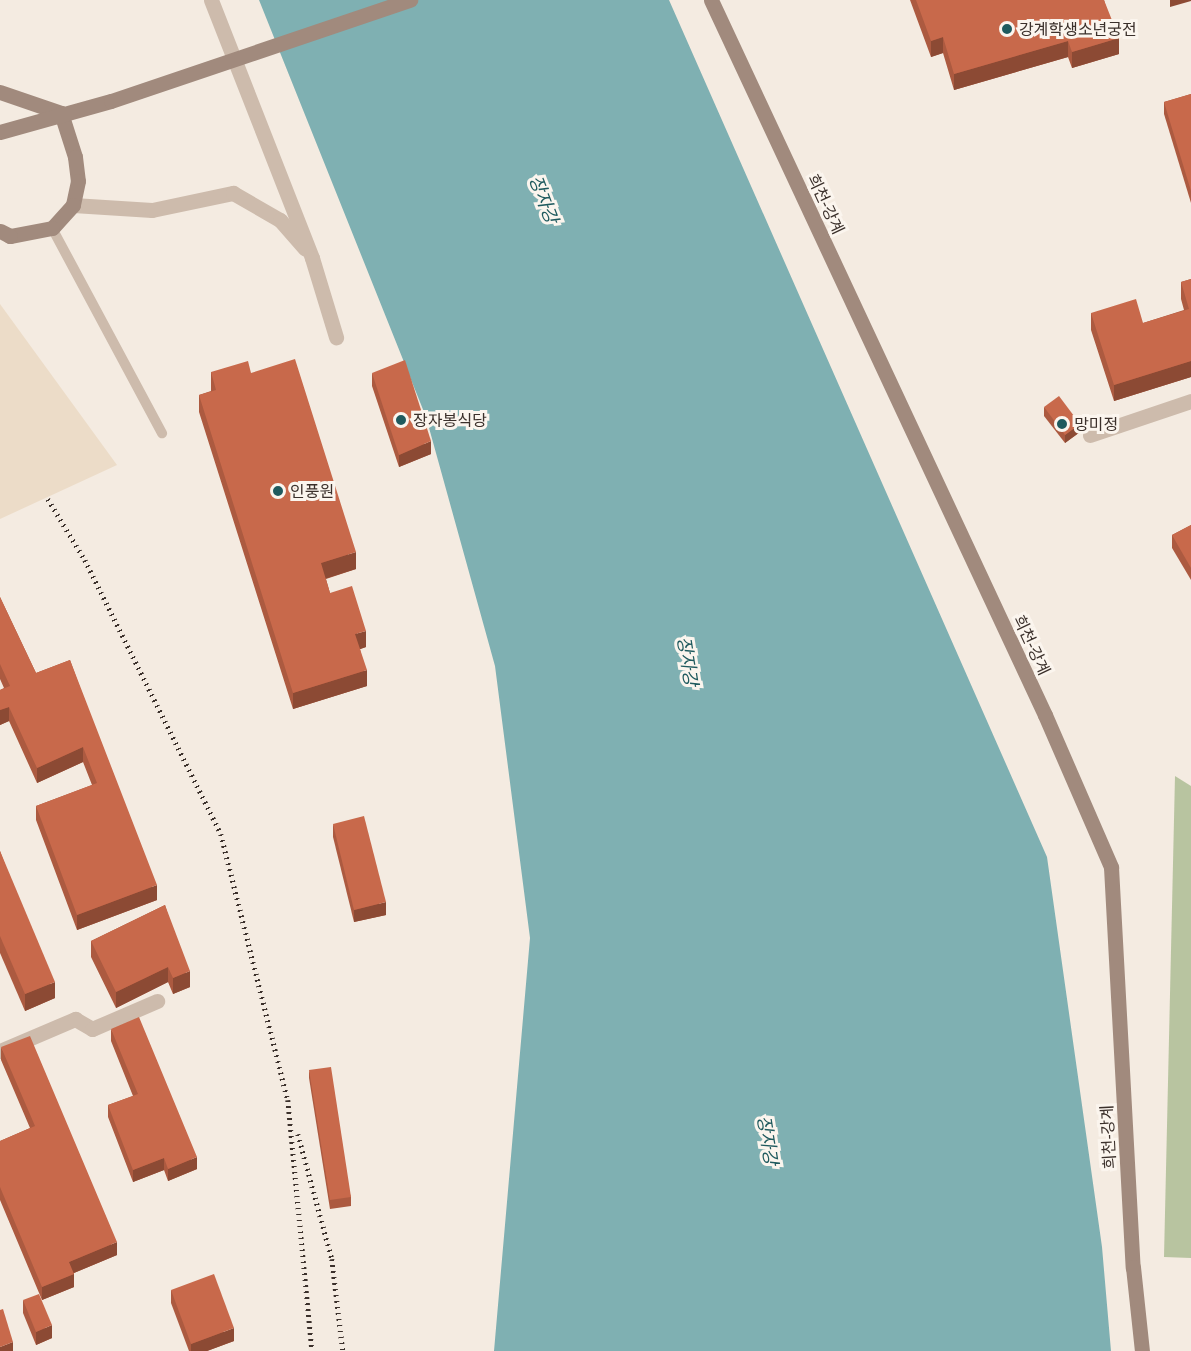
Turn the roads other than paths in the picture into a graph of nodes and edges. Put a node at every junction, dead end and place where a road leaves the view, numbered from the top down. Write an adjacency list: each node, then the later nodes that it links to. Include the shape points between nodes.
1 (211, 0): 10 (street)
2 (410, 0): 5 (main road, bridge, via 111,101)
3 (711, 0): 17 (main road, 희천-강계, via 1040,704 1111,867 1133,1267)
4 (0, 92): 5 (main road)
5 (61, 113): 6 (main road); 7 (main road, via 75,157 78,181)
6 (0, 132)
7 (73, 205): 8 (main road); 10 (street, via 152,210 233,193 280,220)
8 (52, 228): 9 (main road, via 10,236); 13 (lane)
9 (0, 231)
10 (312, 258): 11 (street)
11 (336, 337)
12 (1191, 401): 14 (street)
13 (162, 433)
14 (1090, 435)
15 (157, 1001): 16 (street, via 92,1029 75,1019)
16 (0, 1051)
17 (1142, 1351)

